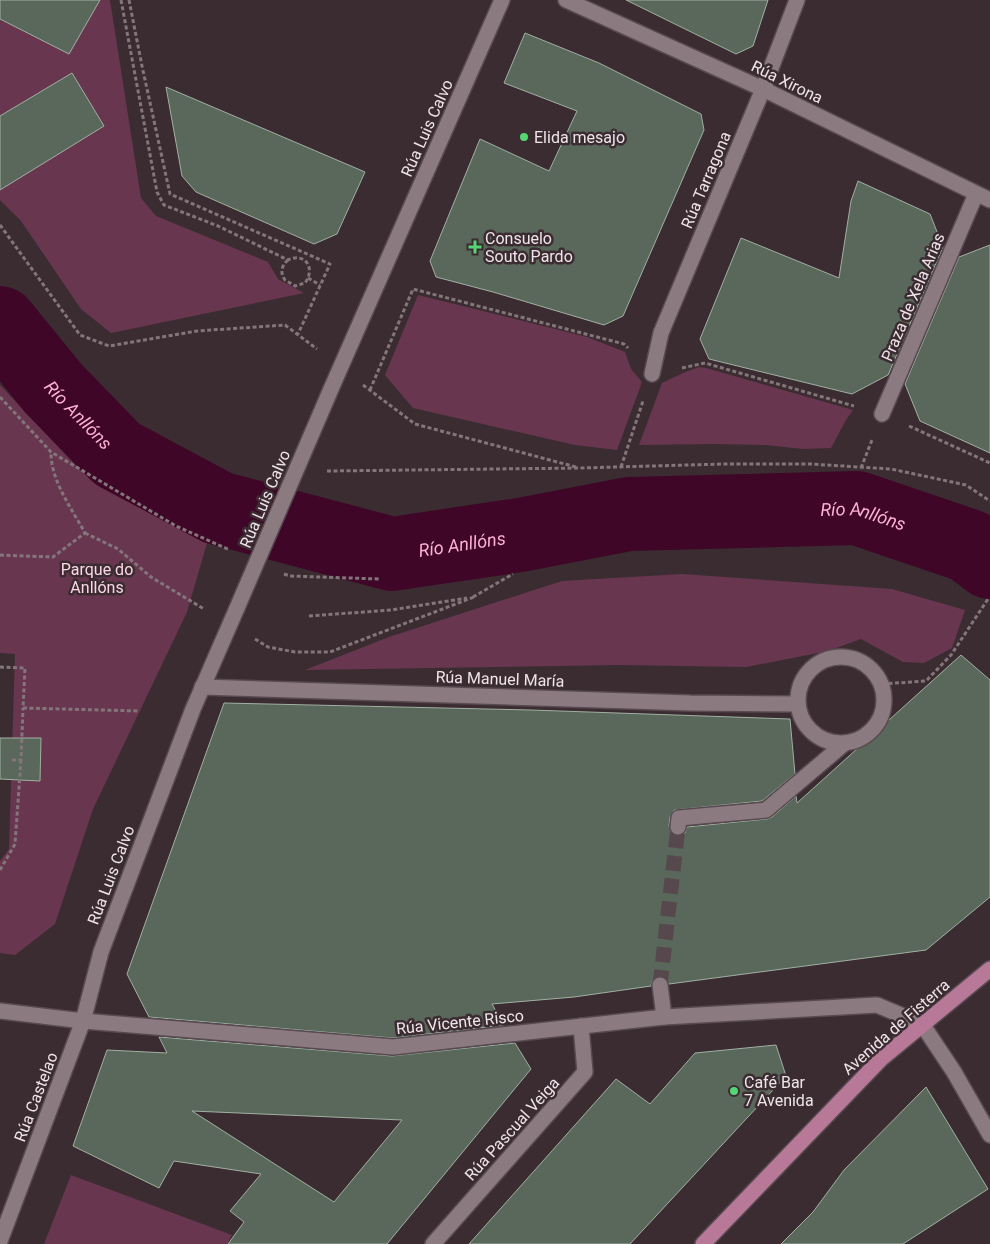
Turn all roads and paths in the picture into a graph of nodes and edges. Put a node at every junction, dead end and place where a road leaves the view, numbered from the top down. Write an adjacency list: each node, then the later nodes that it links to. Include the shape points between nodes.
1 (121, 0): 10 (path, via 157,192 164,205 218,226)
2 (129, 0): 12 (path, via 170,194 330,264)
3 (502, 0): 14 (street, Rúa Luis Calvo)
4 (566, 0): 6 (street, Rúa Xirona)
5 (797, 0): 6 (street, Rúa Tarragona)
6 (763, 89): 7 (street, Rúa Xirona); 15 (street, Rúa Tarragona, via 661,333)
7 (976, 194): 8 (street, Rúa Xirona); 18 (street, Praza de Xela Arias)
8 (990, 200)
9 (0, 225): 13 (path, via 80,335 109,346 197,331 285,325)
10 (288, 260): 11 (path, via 297,257 306,262 310,270); 11 (path, via 282,271 285,280 295,286)
11 (308, 278): 12 (path)
12 (320, 284): 13 (path)
13 (298, 334): 14 (path)
14 (341, 368): 16 (path); 32 (street, Rúa Luis Calvo, bridge)
15 (652, 374): 16 (path, via 624,344 413,289); 18 (path, via 705,363); 21 (path)
16 (370, 390): 22 (path, via 415,424)
17 (0, 398): 19 (path)
18 (882, 414): 20 (path)
19 (51, 452): 25 (path); 26 (path, via 51,462 61,490)
20 (990, 463)
21 (621, 467): 22 (path); 24 (path, via 810,464 891,469 966,485)
22 (580, 468): 23 (path)
23 (322, 471)
24 (990, 500)
25 (176, 526)
26 (85, 533): 27 (path, via 53,557); 32 (path, via 118,549 151,577)
27 (0, 555)
28 (512, 574): 29 (path)
29 (474, 597): 31 (path, via 391,610); 32 (path, via 330,652 295,652 268,647)
30 (988, 599): 34 (path, via 951,655 926,681)
31 (309, 616)
32 (230, 624): 35 (street, Rúa Luis Calvo)
33 (0, 667): 37 (path, via 25,668)
34 (882, 684): 36 (street, via 866,664 837,656 811,668 802,680); 39 (street, via 885,698 881,718 860,739)
35 (202, 687): 36 (street, Rúa Manuel María); 48 (street, Rúa Luis Calvo, via 101,952)
36 (797, 704): 39 (street, via 807,727 819,737)
37 (23, 708): 38 (path); 41 (path)
38 (140, 711)
39 (845, 743): 42 (street, via 766,810)
40 (12, 760): 41 (path)
41 (21, 760): 43 (path, via 15,844)
42 (678, 823)
43 (0, 870)
44 (990, 970): 49 (main road, Avenida de Fisterra)
45 (660, 985): 47 (street)
46 (0, 1011): 48 (street, Rúa Vicente Risco)
47 (664, 1017): 49 (street, Rúa Vicente Risco, via 877,1005); 50 (street, Rúa Vicente Risco)
48 (83, 1022): 50 (street, Rúa Vicente Risco, via 393,1047); 52 (street, Rúa Castelao)
49 (922, 1024): 51 (street); 54 (main road, Avenida de Fisterra, via 858,1082)
50 (581, 1026): 53 (street, Rúa Pascual Veiga, via 586,1072)
51 (990, 1135)
52 (0, 1241)
53 (432, 1244)
54 (703, 1244)

